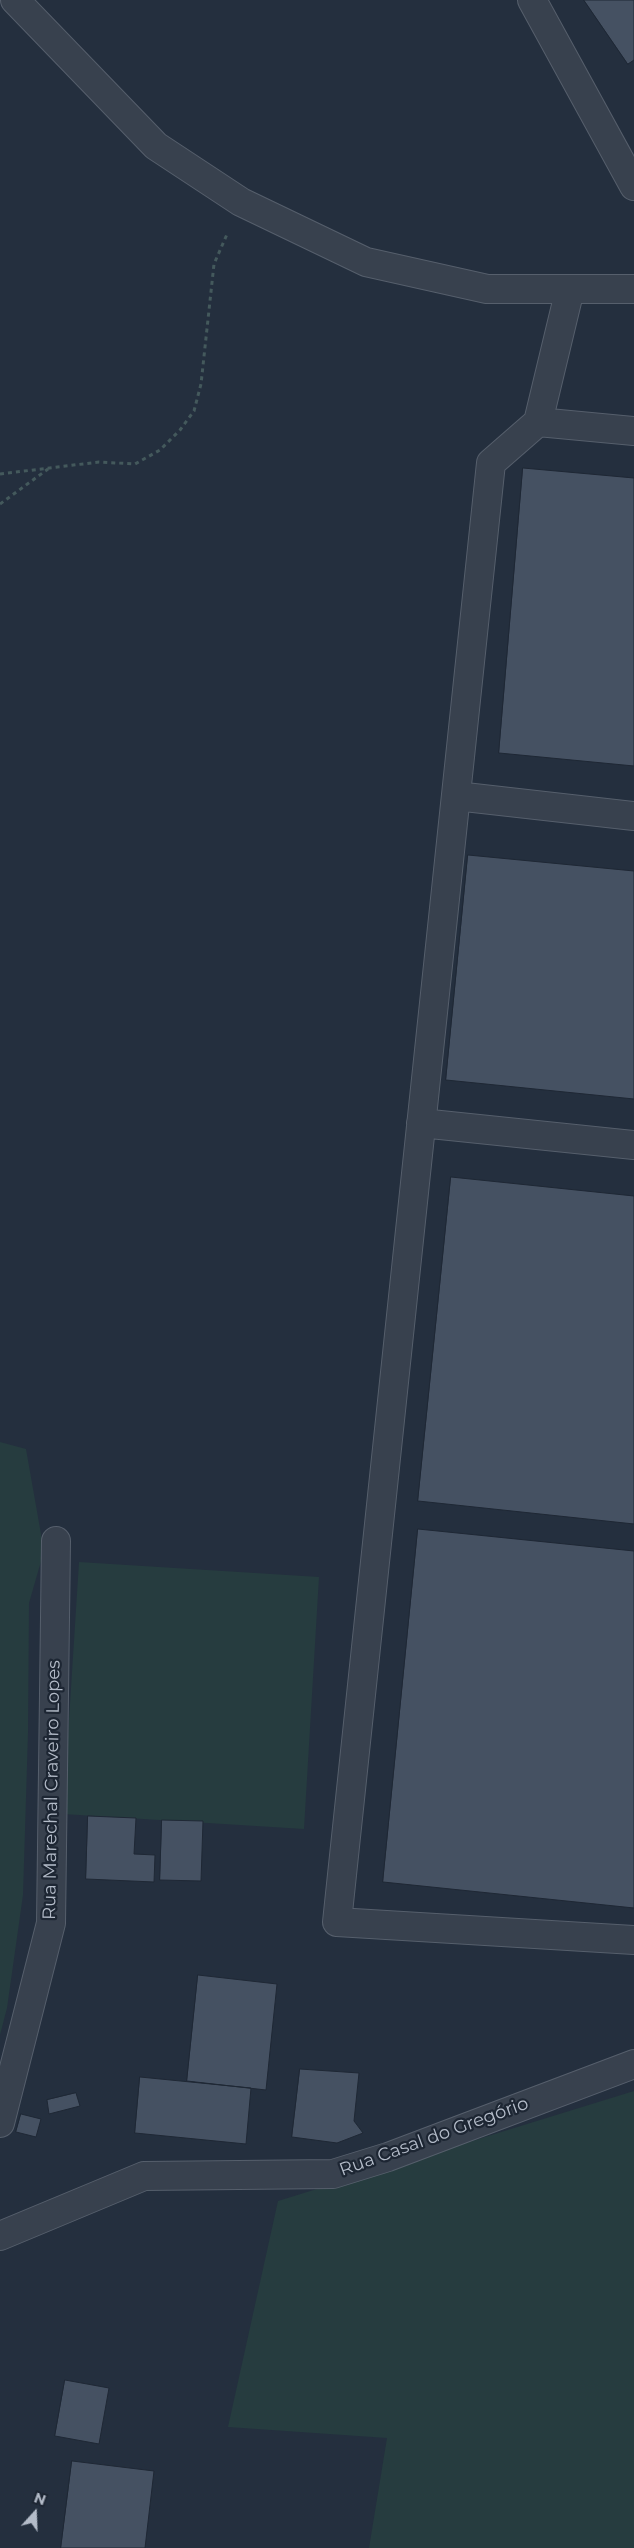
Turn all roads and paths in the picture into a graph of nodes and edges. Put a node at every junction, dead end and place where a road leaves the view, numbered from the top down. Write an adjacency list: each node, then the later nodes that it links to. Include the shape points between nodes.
1 (15, 0): 4 (street, via 156,146)
2 (532, 0): 3 (street)
3 (634, 186)
4 (241, 202): 5 (street, via 366,262 487,289); 9 (path, via 214,264 201,384 194,411 160,450 135,464 99,462)
5 (570, 289): 6 (street); 7 (street)
6 (634, 289)
7 (538, 422): 8 (street); 12 (street, via 490,463)
8 (634, 431)
9 (50, 468): 10 (path); 11 (path)
10 (0, 474)
11 (0, 504)
12 (456, 796): 13 (street); 14 (street)
13 (634, 816)
14 (421, 1123): 15 (street); 17 (street, via 336,1922)
15 (634, 1145)
16 (56, 1540): 19 (street, Rua Marechal Craveiro Lopes, via 51,1923)
17 (634, 1940)
18 (634, 2064): 20 (street, Rua Casal do Gregório, via 388,2157 332,2174 144,2176)
19 (0, 2123)
20 (0, 2236)

